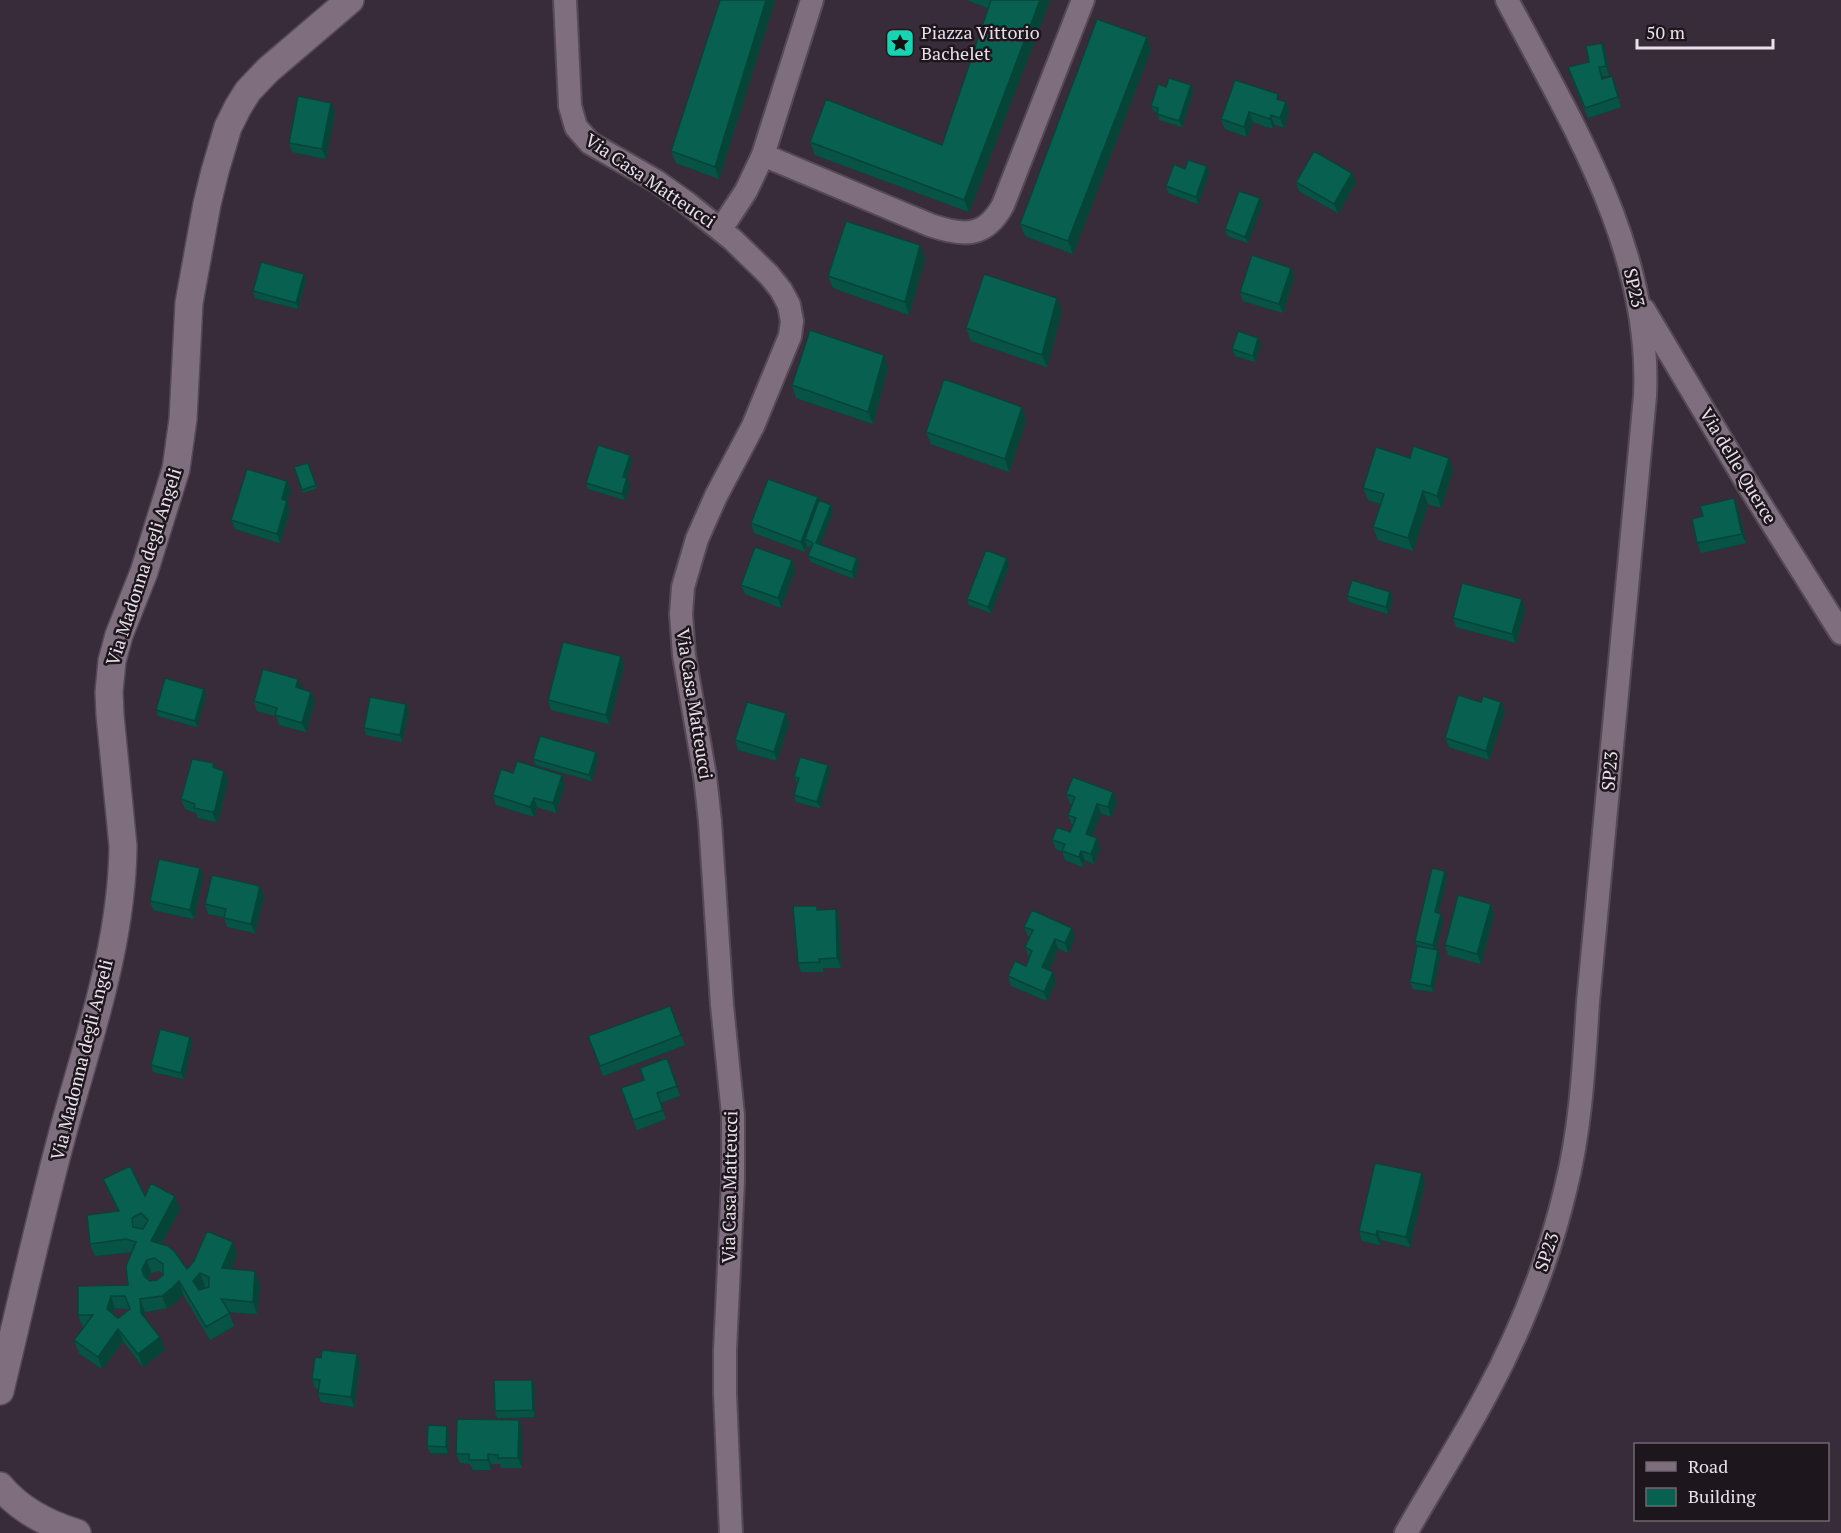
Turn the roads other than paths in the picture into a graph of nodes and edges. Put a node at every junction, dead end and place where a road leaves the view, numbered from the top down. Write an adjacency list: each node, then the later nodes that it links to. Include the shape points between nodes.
1 (350, 0): 10 (street, Via Madonna degli Angeli, via 248,91 228,128 211,187 189,303 183,419 176,469 110,670 111,729 123,846 111,949)
2 (565, 0): 7 (street, Via Casa Matteucci, via 570,106 576,127 598,148 669,189)
3 (812, 0): 6 (street)
4 (1083, 0): 6 (street, via 1004,205 992,223 974,232 941,229)
5 (1507, 0): 8 (street, SP23 / SP23, via 1601,183 1625,249)
6 (763, 155): 7 (street)
7 (721, 229): 13 (street, Via Casa Matteucci, via 776,283 789,305 792,321 790,336 756,419 697,539 685,580 681,614 710,813 733,1115 725,1351)
8 (1637, 298): 9 (street, Via delle Querce); 14 (street, SP23 / SP23, via 1645,347 1645,396 1582,1086 1567,1185 1546,1255 1508,1352)
9 (1841, 633)
10 (0, 1391)
11 (0, 1486): 12 (street, via 31,1513)
12 (77, 1533)
13 (731, 1533)
14 (1406, 1533)

